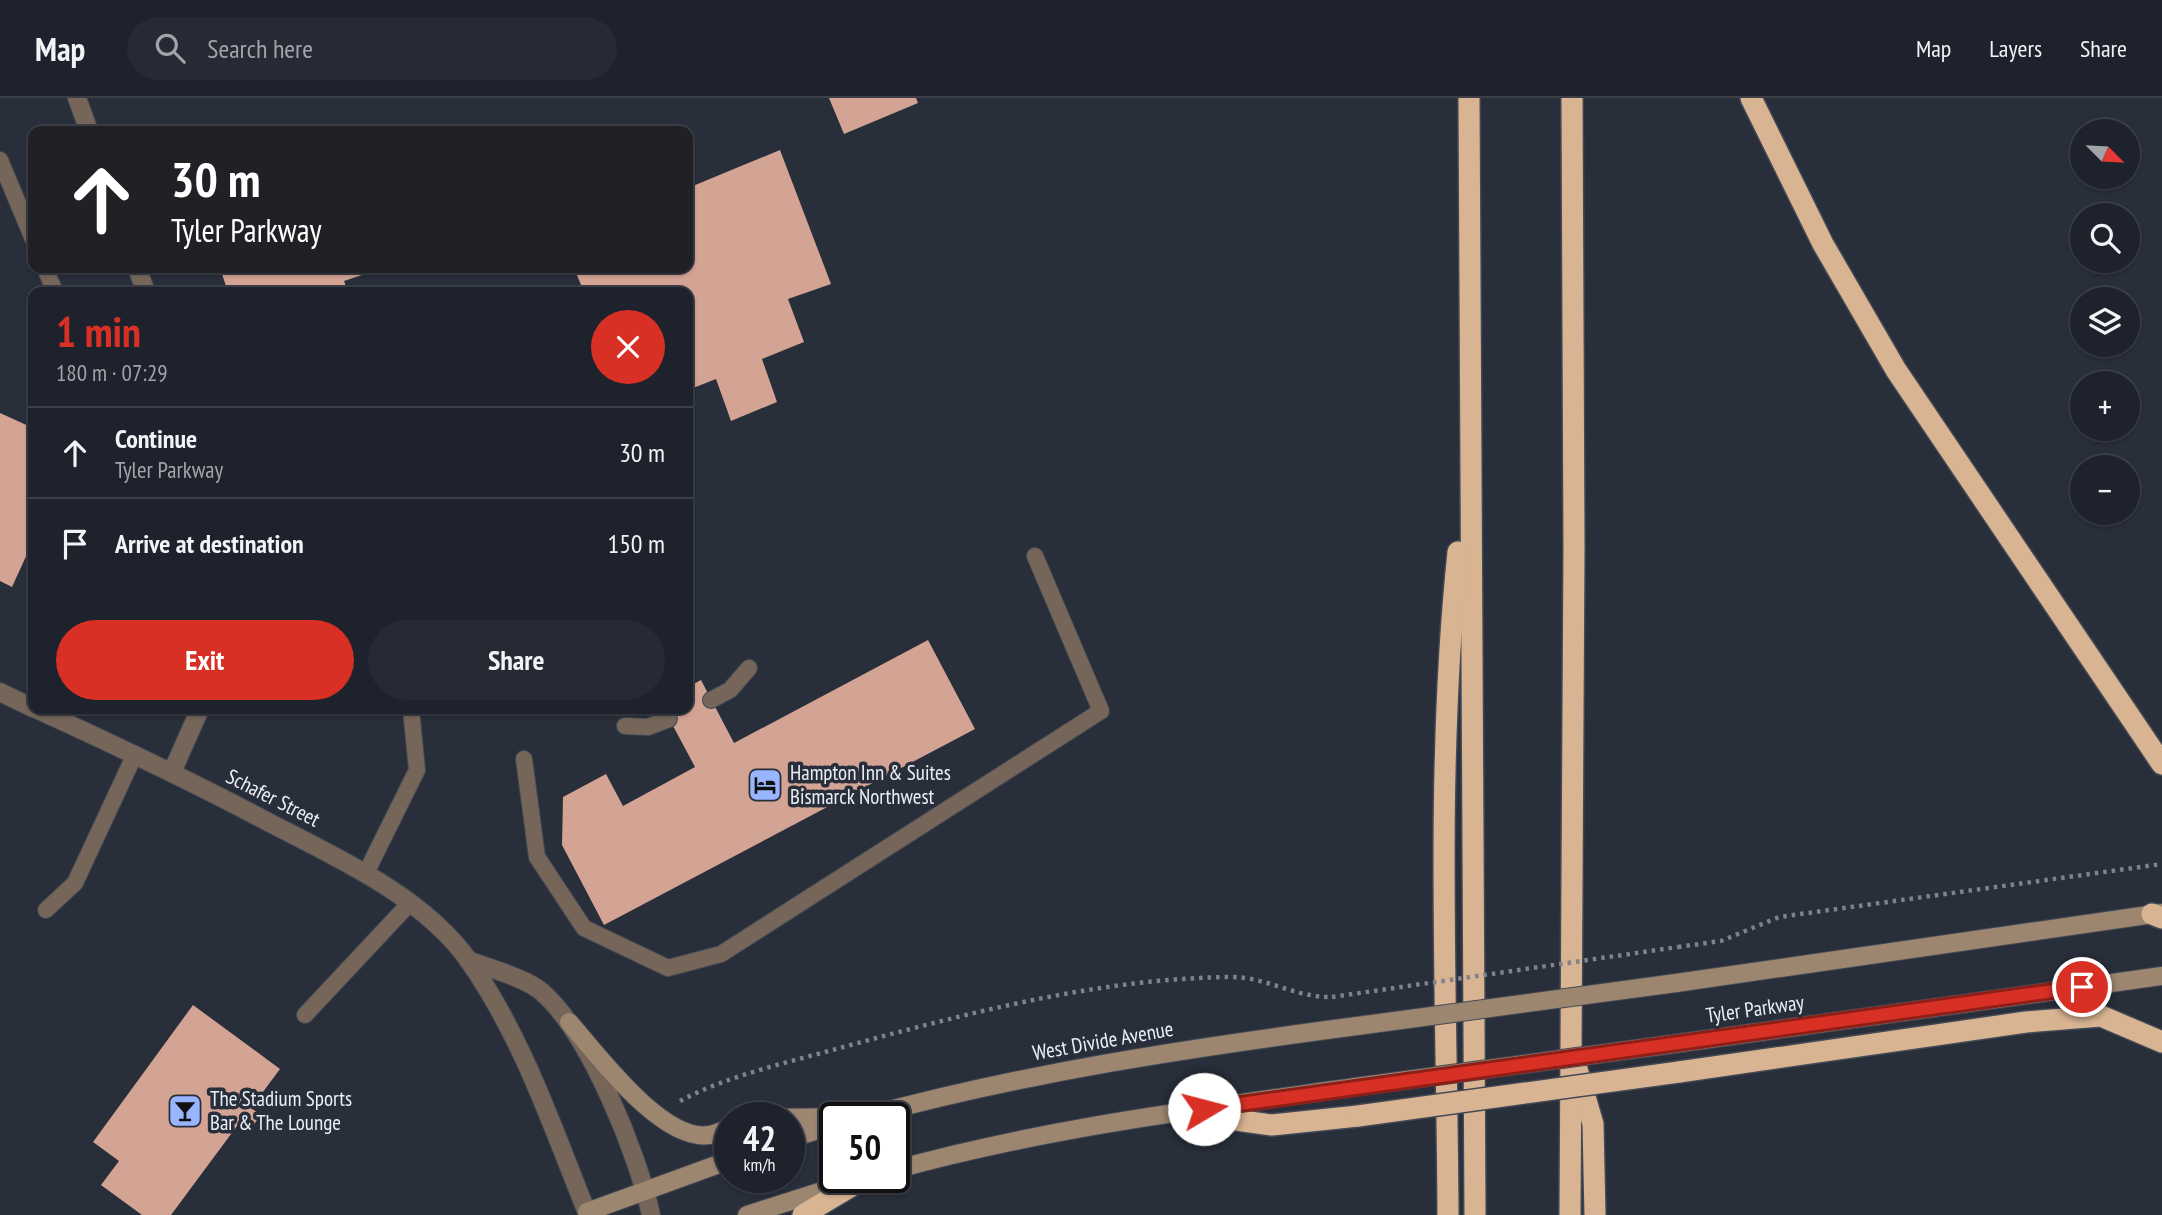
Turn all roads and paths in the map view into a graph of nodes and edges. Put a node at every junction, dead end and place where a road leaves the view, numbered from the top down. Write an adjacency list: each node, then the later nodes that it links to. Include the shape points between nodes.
1 (77, 98): 5 (street)
2 (1469, 98): 8 (highway)
3 (1572, 98): 34 (highway)
4 (1751, 98): 21 (highway, via 1823,244 1896,370)
5 (87, 126)
6 (0, 160): 7 (lane)
7 (28, 227)
8 (1469, 481): 48 (highway, via 1446,689); 49 (highway)
9 (1035, 556): 20 (lane, via 1101,711 721,954 668,968 584,928 537,857)
10 (748, 668): 12 (lane, via 730,690)
11 (0, 692): 13 (street, Schafer Street)
12 (711, 699)
13 (28, 705)
14 (47, 714): 19 (street, Schafer Street)
15 (198, 714): 22 (street)
16 (411, 714): 24 (lane, via 417,770)
17 (669, 719): 18 (lane, via 648,727)
18 (625, 726)
19 (135, 754): 22 (street, Schafer Street); 26 (lane, via 75,883)
20 (524, 759)
21 (2162, 764)
22 (172, 772): 24 (street, Schafer Street)
23 (2162, 864): 35 (path, bridge, via 1779,917 1721,941 1332,997 1303,995 1270,981 1230,977 1114,986 901,1031 765,1070)
24 (366, 873): 25 (street, Schafer Street)
25 (409, 904): 28 (street, Schafer Street, via 440,926); 30 (lane)
26 (46, 910)
27 (2159, 915): 32 (main road, Tyler Parkway, bridge)
28 (468, 960): 31 (street, Schafer Street, via 540,990); 44 (street, Schafer Street, via 508,1024)
29 (2162, 976): 37 (main road, Tyler Parkway, bridge)
30 (305, 1015)
31 (569, 1022): 38 (main road, via 630,1092 665,1123); 41 (street, Schafer Street, via 604,1084)
32 (1357, 1026): 36 (main road, West Divide Avenue, via 1131,1058)
33 (2162, 1042): 37 (highway, bridge, via 2101,1016 2013,1023 1272,1125)
34 (1571, 1046): 50 (highway); 51 (highway, via 1593,1124)
35 (676, 1103)
36 (910, 1105)
37 (1179, 1112): 40 (main road, via 1010,1141)
38 (714, 1133)
39 (714, 1165): 41 (main road)
40 (910, 1166)
41 (645, 1189): 44 (main road); 45 (street, Schafer Street)
42 (819, 1192): 46 (main road)
43 (840, 1193): 47 (highway)
44 (585, 1214)
45 (651, 1215)
46 (747, 1215)
47 (803, 1215)
48 (1448, 1215)
49 (1475, 1215)
50 (1570, 1215)
51 (1595, 1215)

